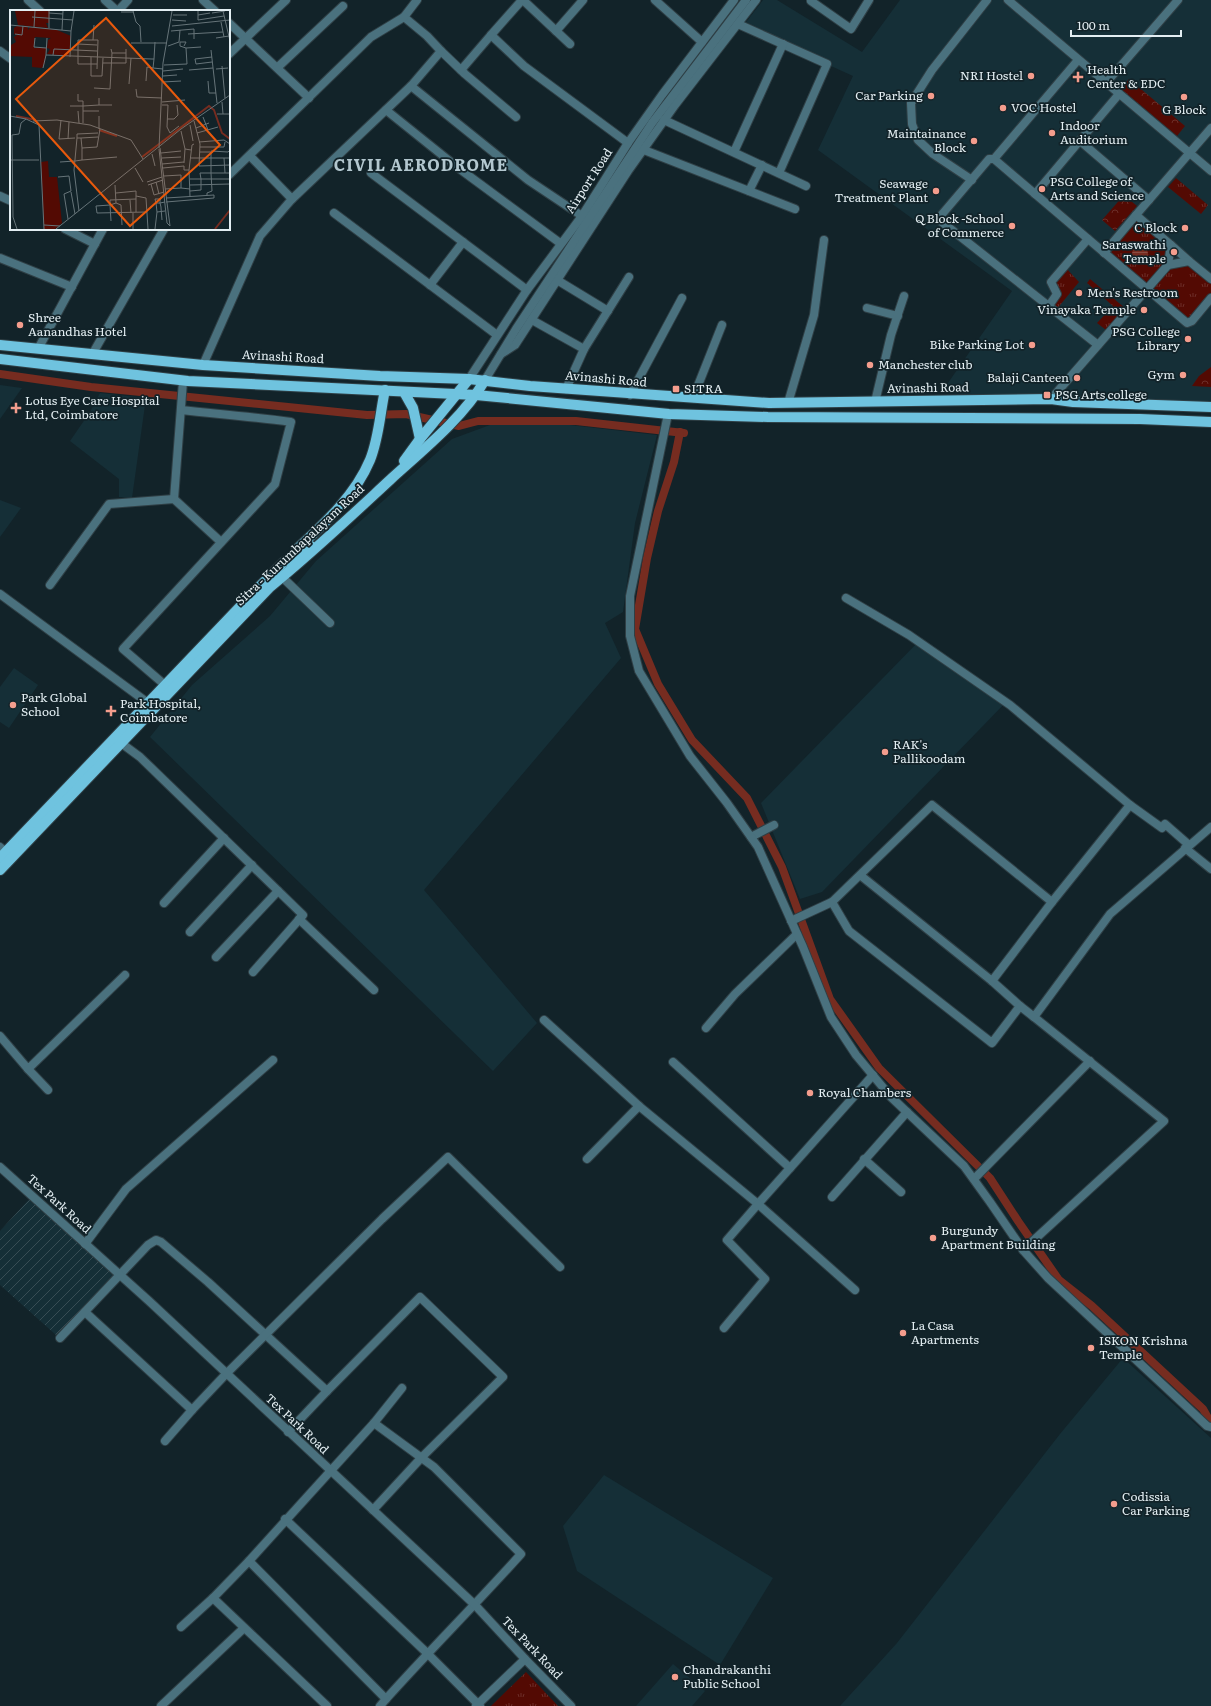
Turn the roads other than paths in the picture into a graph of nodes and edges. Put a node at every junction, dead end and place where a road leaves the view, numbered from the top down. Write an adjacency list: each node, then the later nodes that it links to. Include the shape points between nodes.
1 (28, 0): 19 (street)
2 (105, 0): 20 (street)
3 (128, 0): 21 (street)
4 (203, 0): 22 (street)
5 (286, 0): 28 (street)
6 (417, 0): 23 (street)
7 (523, 0): 26 (street); 27 (street)
8 (583, 0): 26 (street)
9 (655, 0): 29 (street)
10 (734, 0): 29 (street, Airport Road)
11 (746, 0): 106 (street, Airport Road, via 652,123)
12 (756, 0): 25 (street)
13 (812, 0): 14 (street, via 851,30)
14 (869, 0)
15 (987, 0): 59 (street, via 932,70 911,103 912,124 918,140)
16 (1008, 0): 36 (street)
17 (1178, 0): 39 (street)
18 (343, 6): 37 (street)
19 (39, 10)
20 (116, 10)
21 (118, 10)
22 (215, 10)
23 (404, 17): 33 (street); 42 (street, via 371,37)
24 (230, 24): 28 (street)
25 (738, 24): 31 (street); 45 (street)
26 (556, 30): 30 (street)
27 (490, 35): 38 (street); 48 (street, via 524,66)
28 (246, 38): 34 (street); 37 (street)
29 (702, 42): 48 (street, Airport Road)
30 (570, 44)
31 (783, 44): 50 (street); 57 (street, via 827,64)
32 (0, 51): 35 (street)
33 (441, 51): 38 (street); 40 (street)
34 (230, 53)
35 (10, 58)
36 (1078, 60): 39 (street); 53 (street)
37 (278, 68): 42 (street)
38 (461, 70): 44 (street)
39 (1106, 82): 41 (street)
40 (411, 86): 43 (street); 70 (street, via 528,180)
41 (1119, 94): 47 (street); 51 (street)
42 (309, 98): 52 (street)
43 (386, 110): 64 (street); 77 (street, via 457,167)
44 (516, 117)
45 (664, 120): 49 (street); 50 (street)
46 (1211, 128): 51 (street)
47 (1080, 141): 62 (street); 65 (street)
48 (628, 143): 70 (street, Airport Road)
49 (644, 150): 61 (street); 86 (street)
50 (734, 152): 54 (street)
51 (1190, 153): 55 (street); 65 (street)
52 (250, 156): 58 (street); 64 (street)
53 (994, 159): 59 (street, via 989,159); 62 (street)
54 (762, 165): 57 (street); 61 (street)
55 (1211, 171)
56 (370, 173): 76 (street)
57 (778, 173): 60 (street)
58 (230, 174)
59 (972, 180): 94 (street, via 938,219)
60 (806, 186)
61 (749, 191): 67 (street)
62 (1035, 194): 74 (street)
63 (0, 196): 66 (street)
64 (292, 199): 109 (street, via 260,236)
65 (1149, 200): 69 (street)
66 (10, 201)
67 (795, 209)
68 (334, 213): 87 (street)
69 (1136, 215): 79 (street); 80 (street)
70 (582, 216): 77 (street, Airport Road)
71 (67, 230): 78 (street)
72 (102, 230): 78 (street)
73 (163, 230): 105 (street)
74 (1088, 239): 80 (street); 94 (street, via 1051,282 1057,294)
75 (824, 240): 122 (street, via 814,315)
76 (463, 242): 87 (street); 90 (street)
77 (560, 243): 90 (street, Airport Road)
78 (95, 244): 88 (street)
79 (1171, 245): 82 (street); 83 (street)
80 (1104, 253): 89 (street)
81 (0, 258): 88 (street)
82 (1189, 260): 83 (street); 85 (street)
83 (1168, 264): 89 (street)
84 (629, 276): 96 (street)
85 (1211, 279)
86 (557, 280): 96 (street); 98 (street)
87 (430, 285): 100 (street)
88 (72, 287): 103 (street)
89 (1147, 289): 93 (street, via 1187,323 1192,321); 102 (street)
90 (527, 290): 100 (street, Airport Road)
91 (904, 296): 97 (street)
92 (682, 298): 117 (street)
93 (1211, 298)
94 (1048, 307): 102 (street)
95 (868, 308): 97 (street)
96 (608, 311): 104 (street)
97 (898, 316): 121 (street)
98 (532, 320): 104 (street); 106 (street, via 515,345)
99 (722, 325): 119 (street)
100 (497, 335): 110 (street, Airport Road)
101 (0, 345): 103 (main road, Avinashi Road)
102 (1098, 345): 120 (street)
103 (38, 349): 105 (main road, Avinashi Road)
104 (584, 349): 113 (street)
105 (93, 354): 108 (main road, Avinashi Road)
106 (501, 354): 111 (street, Airport Road)
107 (0, 359): 112 (main road)
108 (190, 364): 109 (main road, Avinashi Road); 112 (main road)
109 (203, 366): 110 (main road, Avinashi Road)
110 (469, 379): 111 (main road, Avinashi Road); 116 (main road, Sitra - Kurumbapalayam Road)
111 (485, 380): 113 (main road, Avinashi Road); 118 (main road, Sitra - Kurumbapalayam Road)
112 (184, 381): 115 (main road); 124 (street)
113 (566, 389): 117 (main road, Avinashi Road)
114 (404, 392): 115 (main road); 116 (main road); 127 (main road, via 413,408)
115 (384, 394): 130 (main road, via 370,459 359,482)
116 (458, 394): 118 (main road); 127 (main road, Sitra - Kurumbapalayam Road)
117 (630, 394): 119 (main road, Avinashi Road)
118 (476, 395): 125 (main road); 130 (main road, Sitra - Kurumbapalayam Road, via 440,433)
119 (693, 398): 122 (main road, Avinashi Road)
120 (1051, 399): 121 (main road, Avinashi Road); 123 (main road, Avinashi Road)
121 (876, 402): 122 (main road, Avinashi Road)
122 (788, 403)
123 (1211, 407)
124 (181, 409): 128 (street); 129 (street, via 291,422 275,484)
125 (668, 414): 126 (main road); 141 (street, via 630,596 630,636 639,670 690,756)
126 (1211, 422)
127 (422, 437): 130 (main road, Sitra - Kurumbapalayam Road, via 399,467)
128 (174, 500): 129 (street); 131 (street, via 109,504)
129 (221, 542): 135 (street, via 123,649)
130 (283, 570): 134 (street); 135 (main road, Sitra - Kurumbapalayam Road); 137 (main road, Sitra - Kurumbapalayam Road, via 265,592)
131 (50, 585)
132 (0, 594): 136 (street)
133 (846, 598): 138 (street, via 909,634 1010,705)
134 (330, 623)
135 (165, 685): 136 (main road, Sitra - Kurumbapalayam Road)
136 (148, 703): 137 (main road, Sitra - Kurumbapalayam Road)
137 (118, 740): 142 (street, via 140,757); 144 (main road, Sitra - Kurumbapalayam Road); 147 (main road, Sitra - Kurumbapalayam Road)
138 (1130, 805): 143 (street, via 1162,828 1166,824); 151 (street)
139 (772, 826): 141 (street)
140 (1211, 827): 143 (street)
141 (751, 837): 154 (street)
142 (224, 838): 145 (street); 152 (street)
143 (1187, 847): 146 (street); 163 (street, via 1110,914)
144 (2, 852)
145 (252, 865): 149 (street); 155 (street)
146 (1211, 869)
147 (0, 870)
148 (860, 875): 150 (street); 151 (street, via 932,805); 160 (street)
149 (278, 891): 153 (street, via 303,915); 157 (street)
150 (832, 902): 154 (street); 162 (street, via 849,931 992,1043)
151 (1052, 902): 160 (street)
152 (164, 903)
153 (299, 919): 158 (street); 161 (street)
154 (792, 921): 156 (street)
155 (190, 932)
156 (797, 934): 165 (street, via 735,994); 171 (street, via 831,1017 856,1055)
157 (216, 957)
158 (253, 972)
159 (125, 975): 170 (street)
160 (992, 981): 162 (street)
161 (374, 990)
162 (1020, 1006): 163 (street)
163 (1034, 1017): 168 (street)
164 (544, 1020): 173 (street)
165 (706, 1028)
166 (0, 1036): 170 (street)
167 (273, 1060): 183 (street, via 126,1189)
168 (1090, 1061): 179 (street); 184 (street, via 1164,1121)
169 (673, 1062): 178 (street)
170 (28, 1070): 172 (street)
171 (873, 1075): 174 (street); 178 (street)
172 (48, 1090)
173 (639, 1106): 175 (street); 182 (street)
174 (907, 1112): 176 (street); 179 (street)
175 (587, 1159)
176 (864, 1160): 180 (street); 181 (street)
177 (0, 1167): 183 (street, Tex Park Road)
178 (790, 1168): 182 (street)
179 (976, 1177): 184 (street)
180 (901, 1192)
181 (832, 1196)
182 (758, 1204): 187 (street); 189 (street, via 727,1240 765,1279)
183 (85, 1244): 186 (street, Tex Park Road)
184 (1025, 1248): 197 (street, via 1048,1278)
185 (560, 1267): 190 (street, via 448,1157 382,1219)
186 (120, 1276): 188 (street); 190 (street, via 148,1245 156,1240 161,1242); 192 (street, Tex Park Road)
187 (855, 1290)
188 (85, 1312): 191 (street); 195 (street)
189 (724, 1328)
190 (266, 1336): 192 (street); 194 (street)
191 (60, 1338)
192 (226, 1374): 195 (street); 198 (street, Tex Park Road)
193 (402, 1388): 196 (street)
194 (327, 1391): 198 (street); 200 (street, via 420,1297 503,1377)
195 (192, 1410): 199 (street)
196 (374, 1423): 200 (street); 201 (street)
197 (1209, 1427)
198 (288, 1432): 201 (street, Tex Park Road)
199 (165, 1442)
200 (422, 1457): 202 (street); 206 (street, via 521,1554)
201 (330, 1470): 202 (street, Tex Park Road); 203 (street)
202 (373, 1510): 206 (street, Tex Park Road)
203 (285, 1519): 204 (street); 209 (street)
204 (248, 1561): 205 (street); 211 (street)
205 (212, 1598): 207 (street); 208 (street)
206 (475, 1605): 209 (street); 210 (street, Tex Park Road)
207 (181, 1627)
208 (244, 1628): 213 (street); 214 (street)
209 (427, 1653): 211 (street); 212 (street)
210 (526, 1659): 212 (street); 216 (street, Tex Park Road)
211 (386, 1700): 215 (street)
212 (478, 1705)
213 (161, 1706)
214 (327, 1706)
215 (380, 1706)
216 (571, 1706)

